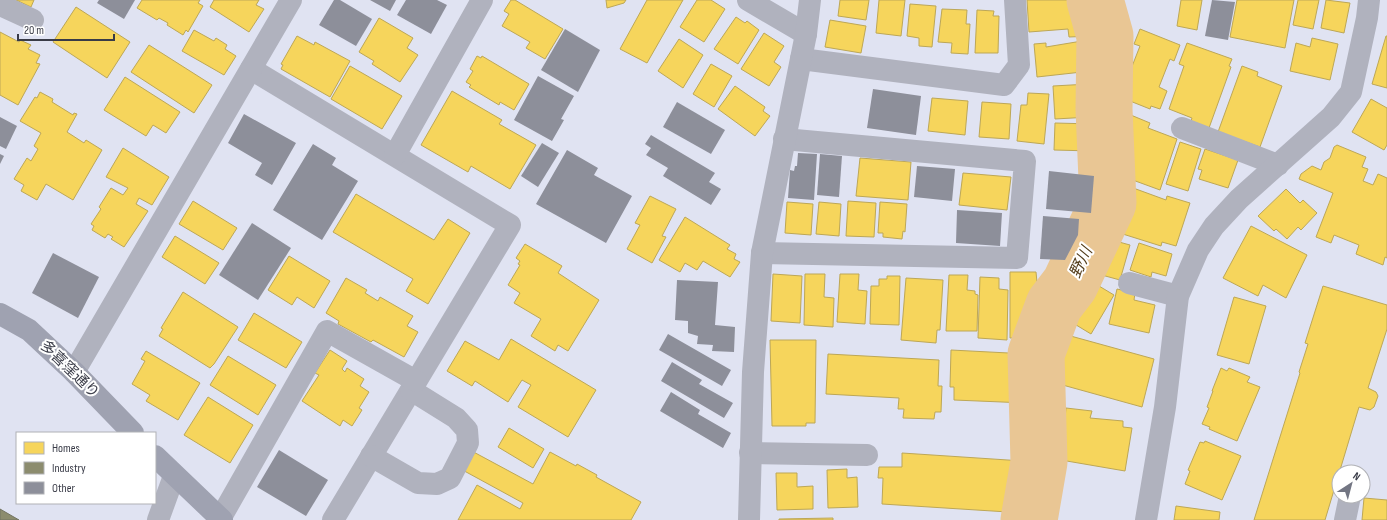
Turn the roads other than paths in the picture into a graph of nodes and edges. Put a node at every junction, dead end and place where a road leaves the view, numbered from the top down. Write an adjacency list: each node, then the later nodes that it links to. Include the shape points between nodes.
1 (291, 0): 11 (street)
2 (482, 0): 14 (street)
3 (748, 0): 9 (street)
4 (810, 0): 9 (street)
5 (1015, 0): 10 (street, via 1019,65 1004,85)
6 (1369, 0): 15 (street, via 1351,92 1331,117)
7 (0, 5): 8 (street)
8 (33, 20)
9 (806, 34): 10 (street)
10 (801, 59): 13 (street)
11 (251, 69): 14 (street); 20 (street)
12 (1182, 128): 15 (street)
13 (784, 139): 16 (street); 16 (street, via 1025,161 1017,258)
14 (395, 155): 21 (street, via 510,225)
15 (1278, 165): 18 (street, via 1239,199 1214,226 1198,250)
16 (762, 253): 23 (street)
17 (1129, 283): 18 (street)
18 (1178, 296): 33 (street)
19 (0, 314): 20 (main road, 多喜窪通り, via 30,330)
20 (74, 372): 22 (main road, 多喜窪通り)
21 (414, 386): 25 (street); 25 (street, via 456,418 467,430 468,443 450,478 438,484 418,483); 29 (street, via 327,331)
22 (132, 432)
23 (750, 453): 24 (street); 32 (street)
24 (867, 455)
25 (371, 456): 31 (street)
26 (156, 457): 27 (main road)
27 (174, 476): 29 (main road); 30 (street)
28 (1348, 504): 34 (street)
29 (221, 519)
30 (158, 520)
31 (333, 520)
32 (749, 520)
33 (1146, 520)
34 (1345, 520)

